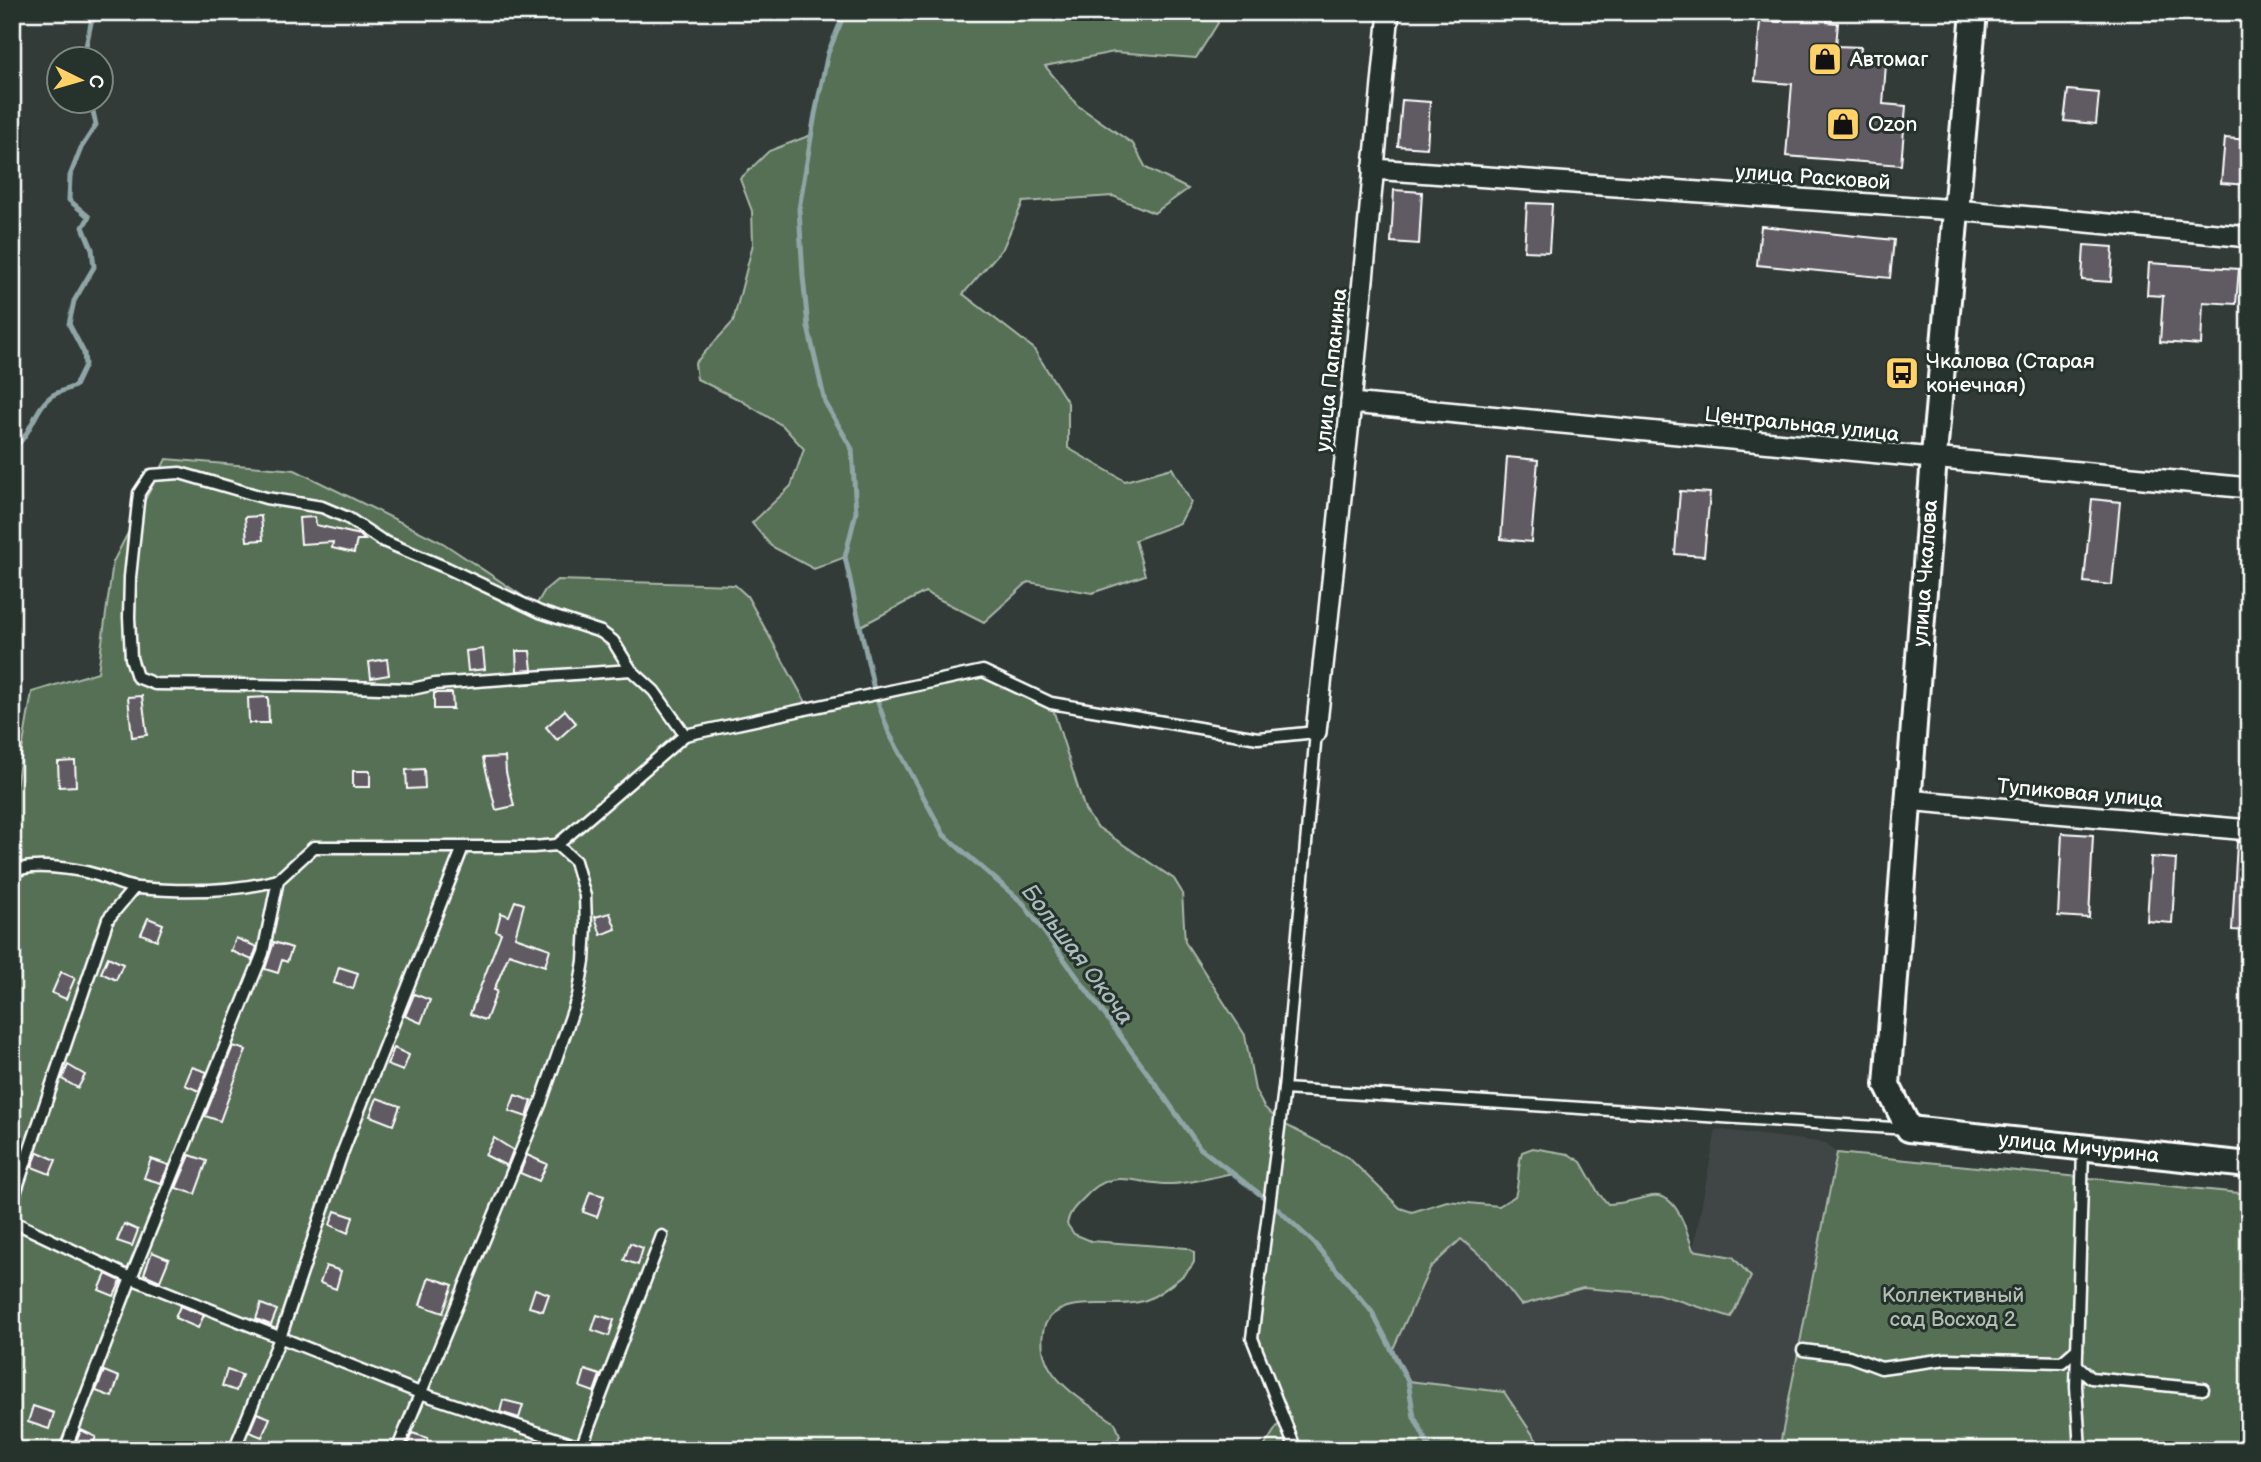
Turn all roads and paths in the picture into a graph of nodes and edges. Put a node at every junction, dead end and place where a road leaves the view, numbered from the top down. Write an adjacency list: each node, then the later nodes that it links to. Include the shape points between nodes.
1 (1389, 12): 3 (street, улица Папанина)
2 (1974, 12): 4 (street, улица Чкалова)
3 (1373, 169): 4 (street, улица Расковой); 6 (street, улица Папанина)
4 (1956, 210): 5 (street, улица Расковой); 7 (street, улица Чкалова)
5 (2249, 237)
6 (1351, 403): 7 (street, Центральная улица); 10 (street, улица Папанина)
7 (1934, 460): 8 (street, Центральная улица); 12 (street, улица Чкалова)
8 (2249, 488)
9 (631, 670): 9 (lane, via 412,689 156,684 136,677 129,617 139,493 151,475 180,473 266,498 322,508 540,612 601,632 613,641); 11 (lane, via 654,691)
10 (1316, 732): 11 (lane, via 1258,738 1051,703 983,671); 19 (lane)
11 (685, 735): 14 (lane)
12 (1908, 800): 13 (street, Тупиковая улица); 20 (street, улица Чкалова, via 1887,1085)
13 (2249, 830)
14 (557, 845): 15 (lane); 32 (lane, via 575,861 585,896 584,961 578,996 540,1105)
15 (463, 847): 17 (lane, via 314,847); 27 (lane, via 341,1156)
16 (12, 873): 18 (lane, via 19,868 61,869)
17 (278, 880): 18 (lane, via 251,888); 26 (lane, via 263,953)
18 (134, 888): 23 (lane, via 107,919)
19 (1284, 1089): 20 (lane); 37 (lane, via 1252,1338)
20 (1909, 1129): 21 (street, улица Мичурина)
21 (2083, 1147): 22 (street, улица Мичурина); 28 (lane)
22 (2249, 1165)
23 (12, 1202)
24 (12, 1221): 26 (lane)
25 (662, 1236): 33 (lane)
26 (131, 1278): 27 (lane); 34 (lane)
27 (280, 1338): 32 (lane); 35 (lane)
28 (2077, 1349): 29 (lane, via 2062,1362 1946,1359 1881,1367 1849,1356); 30 (lane)
29 (1803, 1350)
30 (2077, 1365): 31 (lane, via 2091,1378); 38 (lane)
31 (2203, 1390)
32 (420, 1393): 33 (lane); 36 (lane)
33 (581, 1448)
34 (65, 1450)
35 (234, 1450)
36 (397, 1450)
37 (1296, 1450)
38 (2080, 1450)

